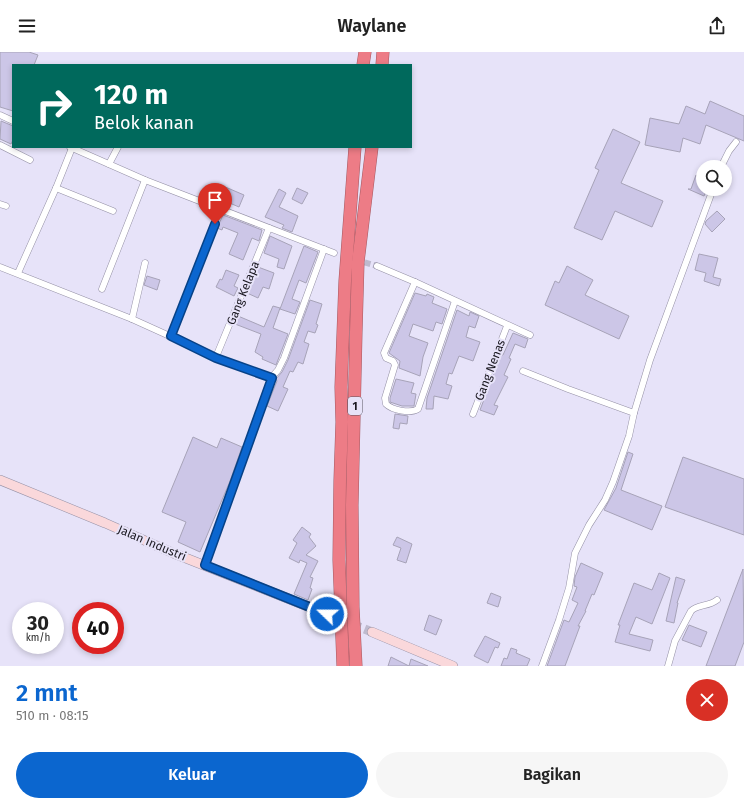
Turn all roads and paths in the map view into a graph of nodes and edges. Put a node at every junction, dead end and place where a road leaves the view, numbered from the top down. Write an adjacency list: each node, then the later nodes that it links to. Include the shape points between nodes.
1 (365, 52): 3 (highway)
2 (383, 52): 4 (highway)
3 (363, 64)
4 (382, 64)
5 (0, 115): 6 (street)
6 (12, 121)
7 (736, 142): 14 (street)
8 (0, 145): 13 (street)
9 (71, 148): 15 (street); 17 (street)
10 (117, 148): 15 (street)
11 (355, 148): 46 (highway, 1, via 345,281 341,387 340,560)
12 (372, 148): 47 (highway, 1, via 358,262 356,325 352,505)
13 (30, 160)
14 (724, 160)
15 (109, 164): 16 (street)
16 (145, 180): 19 (street); 29 (street)
17 (56, 188): 20 (street); 27 (street)
18 (710, 196): 38 (street, via 650,360)
19 (220, 210): 21 (street); 34 (street)
20 (113, 211)
21 (269, 228): 22 (street); 35 (street, Gang Kelapa)
22 (324, 249): 23 (street); 37 (street, via 281,366)
23 (334, 253)
24 (146, 263): 31 (street)
25 (377, 266): 28 (street)
26 (0, 267): 27 (street)
27 (18, 273): 31 (street)
28 (415, 282): 30 (street); 30 (street, via 384,353 395,365 385,400 390,407 417,410)
29 (102, 289)
30 (455, 301): 32 (street)
31 (132, 319): 34 (street)
32 (507, 326): 33 (street); 39 (street, Gang Nenas)
33 (530, 335)
34 (171, 336): 35 (street)
35 (216, 358): 37 (street)
36 (523, 371): 38 (street)
37 (272, 378): 41 (street)
38 (634, 413): 49 (street, via 613,482 575,553 569,588)
39 (472, 414)
40 (0, 480): 41 (street, Jalan Industri)
41 (205, 565): 43 (street, Jalan Industri)
42 (717, 600): 50 (street, via 691,611 675,641)
43 (327, 614)
44 (372, 632): 45 (street)
45 (437, 663): 48 (street)
46 (343, 666)
47 (356, 666)
48 (453, 666)
49 (542, 666)
50 (668, 666)

